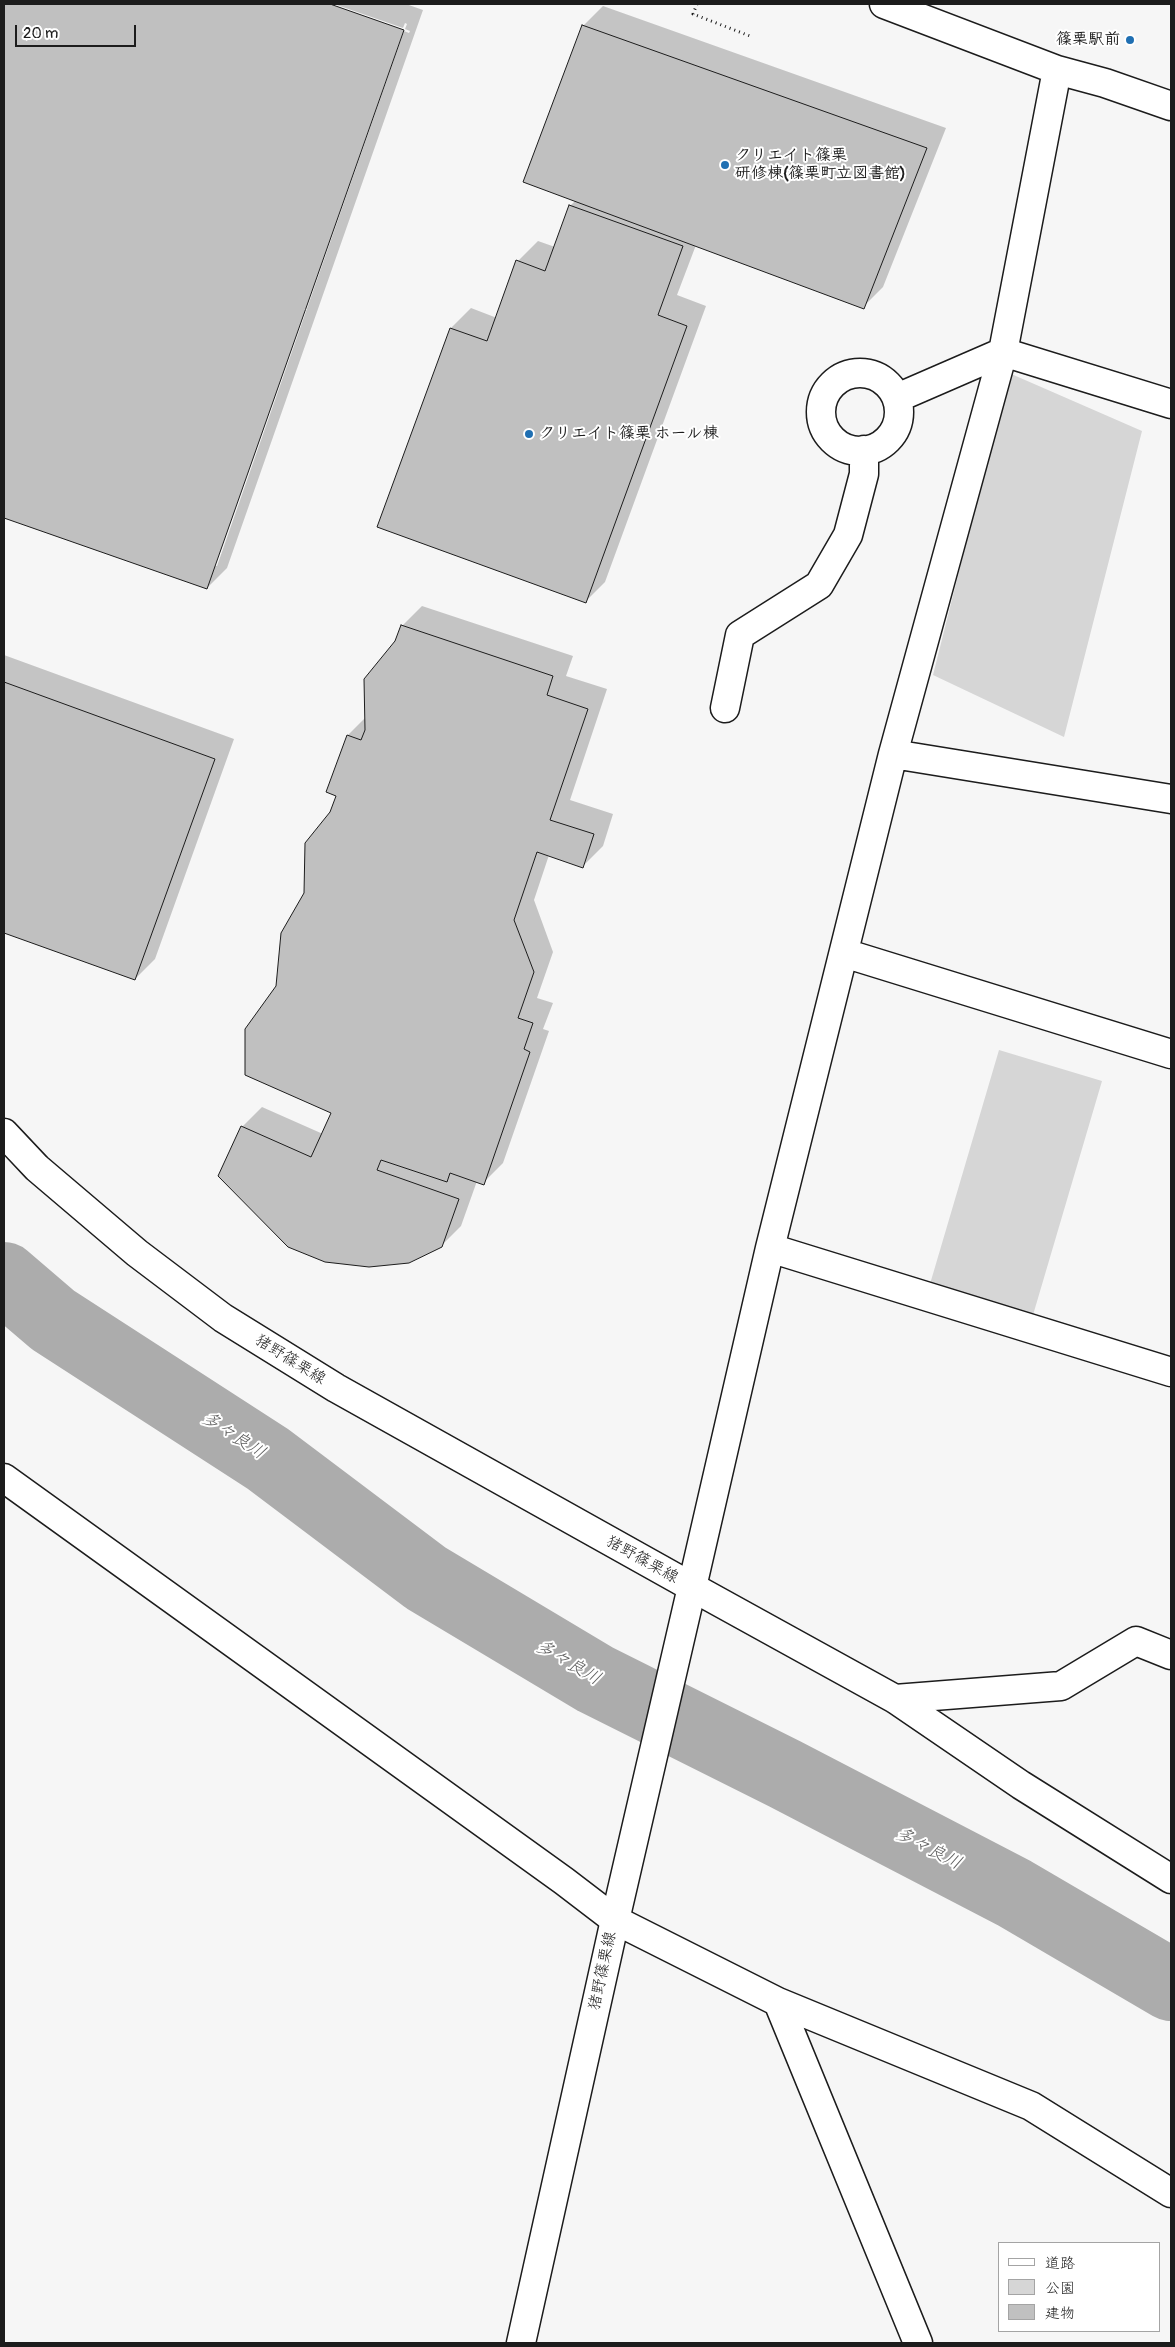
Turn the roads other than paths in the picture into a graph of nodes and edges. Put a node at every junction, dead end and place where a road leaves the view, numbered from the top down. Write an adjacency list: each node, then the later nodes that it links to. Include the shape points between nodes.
1 (884, 4): 2 (street)
2 (1057, 70): 3 (street); 4 (street)
3 (1171, 106)
4 (1003, 352): 5 (street); 6 (street); 9 (street)
5 (897, 398): 7 (street, via 898,421 893,432 876,448); 7 (street, via 880,378 867,373 841,378 823,397 820,410 822,424 829,435 851,450)
6 (1171, 404)
7 (864, 450): 8 (street, via 864,474 848,535 819,585 740,635)
8 (725, 708)
9 (893, 754): 10 (street); 11 (street)
10 (1171, 800)
11 (844, 953): 12 (street); 14 (street)
12 (1171, 1054)
13 (4, 1132): 17 (street, 猪野篠栗線, via 37,1168 137,1253 223,1318)
14 (770, 1248): 15 (street); 17 (street)
15 (1171, 1372)
16 (4, 1478): 21 (street, via 540,1864)
17 (689, 1600): 19 (street); 21 (street, 猪野篠栗線)
18 (1171, 1655): 19 (street, via 1136,1641 1061,1686)
19 (895, 1699): 20 (street, via 1021,1785)
20 (1171, 1879)
21 (617, 1910): 22 (street); 24 (street, 猪野篠栗線)
22 (778, 2002): 23 (street, via 1031,2106); 25 (street)
23 (1171, 2194)
24 (521, 2343)
25 (918, 2343)

